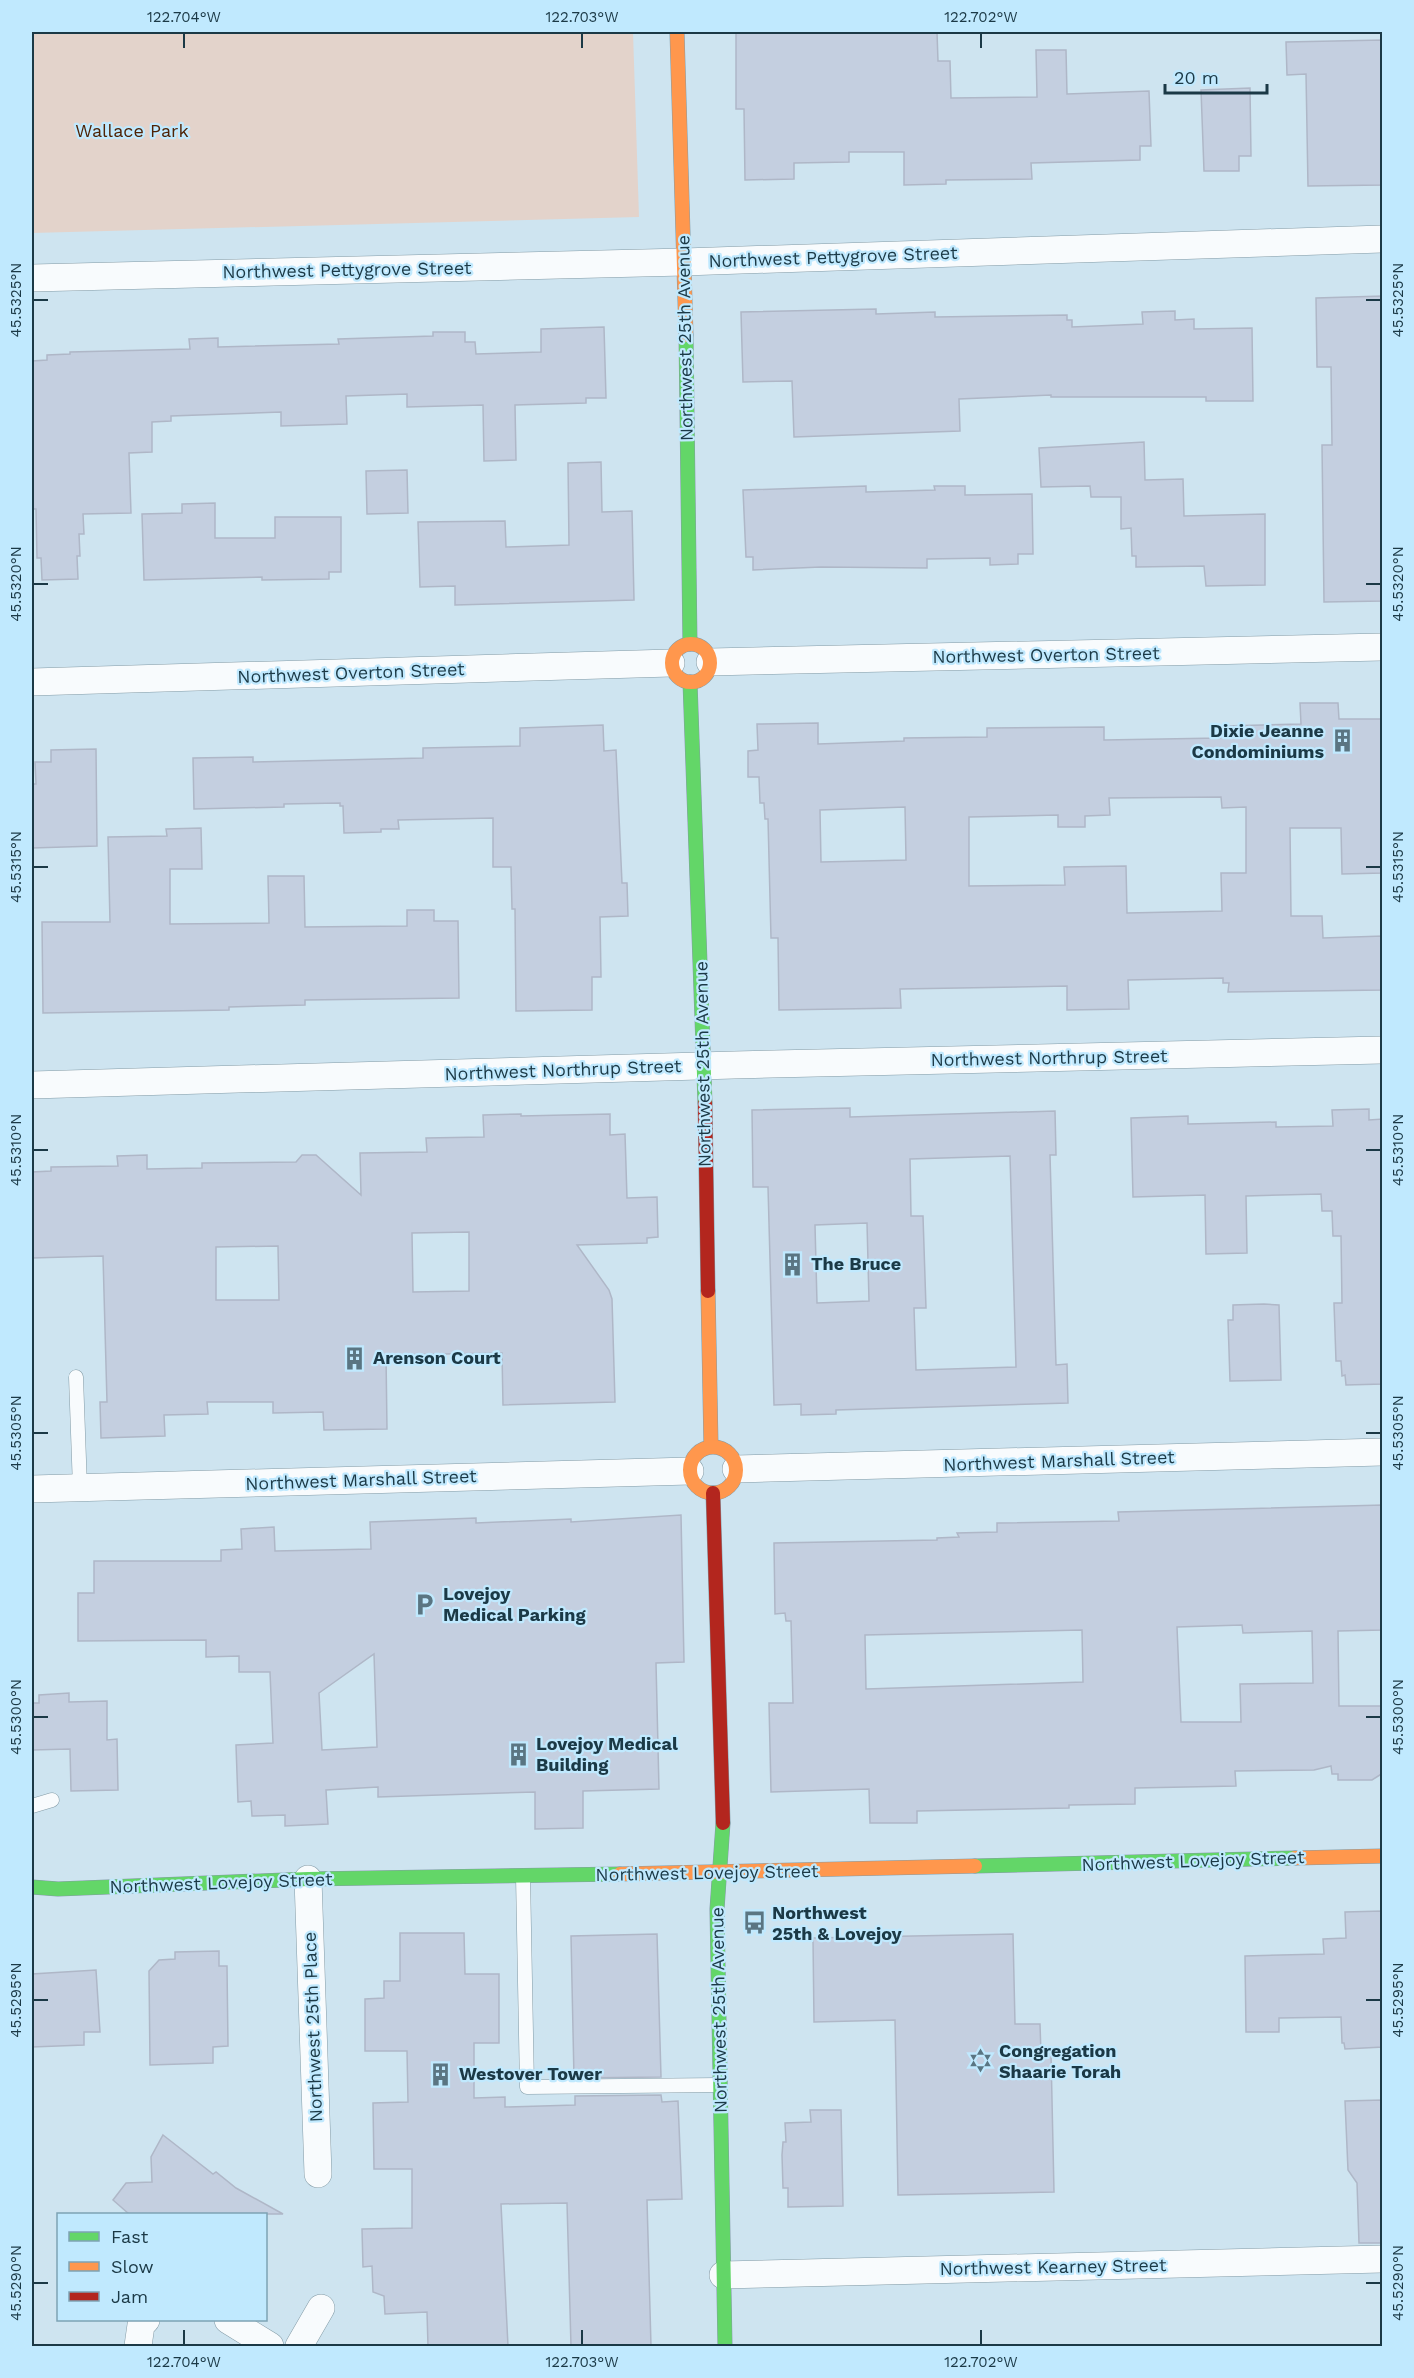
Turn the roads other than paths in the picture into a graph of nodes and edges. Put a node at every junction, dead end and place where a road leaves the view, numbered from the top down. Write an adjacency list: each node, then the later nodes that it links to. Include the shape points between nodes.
1 (677, 32): 3 (street, Northwest 25th Avenue)
2 (1383, 239): 3 (street, Northwest Pettygrove Street)
3 (684, 262): 4 (street, Northwest Pettygrove Street); 5 (street, Northwest 25th Avenue)
4 (32, 278)
5 (690, 644): 7 (street, via 704,649); 8 (street, via 675,651)
6 (1383, 647): 7 (street, Northwest Overton Street)
7 (710, 662): 10 (street, via 706,675)
8 (671, 663): 9 (street, Northwest Overton Street); 10 (street, via 678,678)
9 (32, 682)
10 (690, 682): 12 (street, Northwest 25th Avenue)
11 (1383, 1050): 12 (street, Northwest Northrup Street)
12 (704, 1066): 13 (street, Northwest Northrup Street); 15 (street, Northwest 25th Avenue)
13 (32, 1085)
14 (76, 1377): 19 (lane)
15 (711, 1446): 17 (street, via 727,1452); 18 (street, via 692,1459)
16 (1383, 1452): 17 (street, Northwest Marshall Street)
17 (736, 1469): 21 (street, via 731,1485)
18 (690, 1471): 19 (street, Northwest Marshall Street); 21 (street, via 696,1487)
19 (80, 1488): 20 (street, Northwest Marshall Street)
20 (32, 1489)
21 (713, 1493): 25 (street, Northwest 25th Avenue, via 723,1826)
22 (52, 1800): 23 (lane)
23 (32, 1806)
24 (1383, 1856): 25 (street, Northwest Lovejoy Street)
25 (719, 1873): 26 (street, Northwest Lovejoy Street); 29 (street, Northwest 25th Avenue)
26 (523, 1876): 27 (street, Northwest Lovejoy Street); 29 (lane, via 527,2087)
27 (308, 1879): 28 (street, Northwest Lovejoy Street); 30 (street, Northwest 25th Place)
28 (32, 1887)
29 (719, 2085): 32 (street, Northwest 25th Avenue)
30 (318, 2174)
31 (1383, 2259): 32 (street, Northwest Kearney Street)
32 (723, 2275): 39 (street, Northwest 25th Avenue)
33 (321, 2308): 38 (street)
34 (144, 2321): 36 (street)
35 (231, 2321): 37 (street)
36 (138, 2346)
37 (270, 2346)
38 (299, 2346)
39 (725, 2346)

